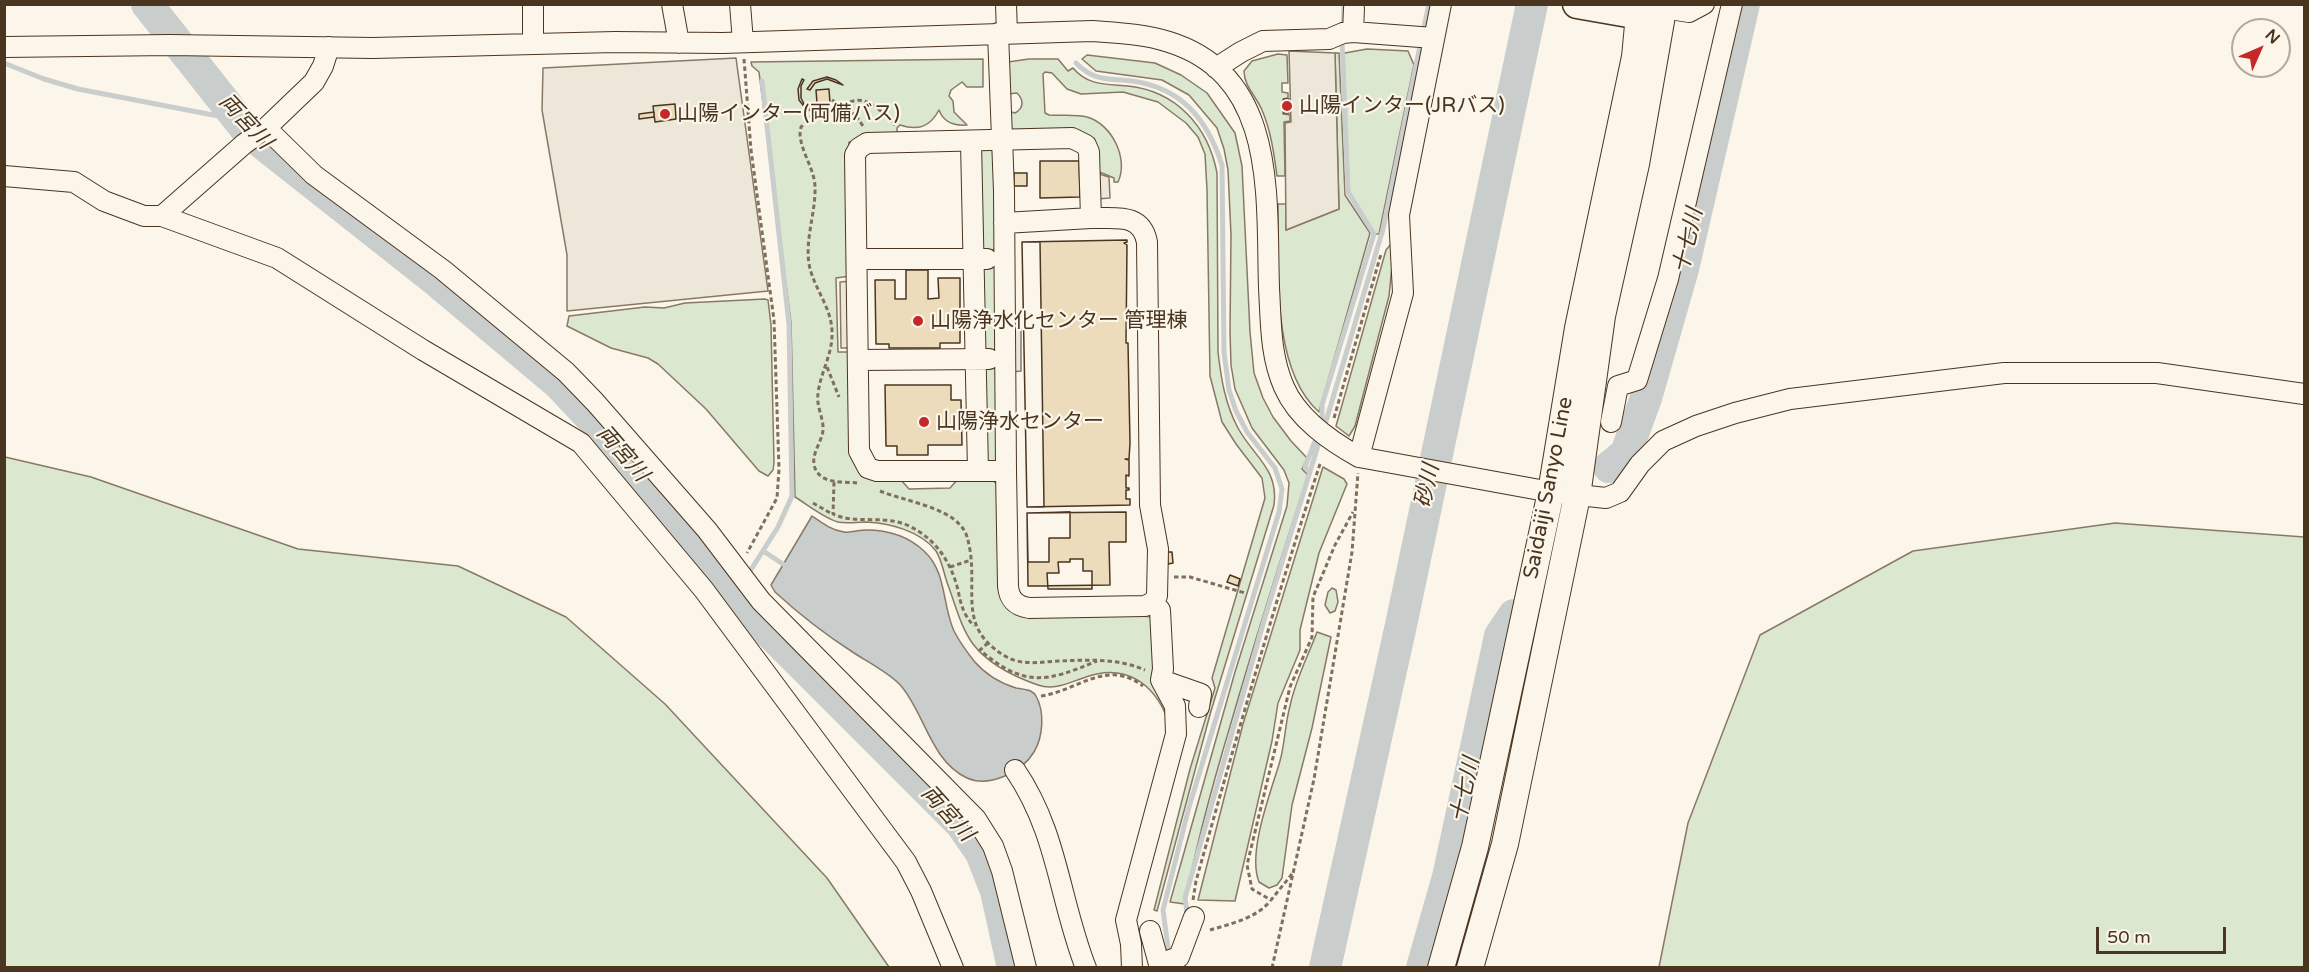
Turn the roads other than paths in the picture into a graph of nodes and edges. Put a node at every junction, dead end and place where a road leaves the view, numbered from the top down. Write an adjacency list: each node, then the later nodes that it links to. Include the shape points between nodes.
1 (532, 4): 16 (street)
2 (672, 4): 15 (street)
3 (740, 4): 14 (street)
4 (1006, 4): 12 (street)
5 (1441, 4): 13 (street)
6 (1704, 4): 9 (street, via 1689,12)
7 (1732, 4): 34 (street, via 1668,279 1637,380 1618,386)
8 (1589, 6): 9 (highway)
9 (1653, 7): 38 (main road, Saidaiji Sanyo Line, via 1635,57 1578,328); 39 (main road, Saidaiji Sanyo Line, via 1636,164 1602,316)
10 (1354, 8): 11 (street)
11 (1353, 32): 13 (street); 19 (street, via 1329,39 1263,41)
12 (1002, 33): 14 (street); 19 (street, via 1092,32 1149,37 1183,47); 21 (street)
13 (1434, 38): 35 (street, via 1399,215 1403,293)
14 (743, 42): 15 (street)
15 (679, 43): 16 (street)
16 (533, 44): 18 (street)
17 (4, 46): 18 (street)
18 (329, 47): 20 (street, via 314,82)
19 (1216, 68): 35 (street, via 1247,108 1262,155 1274,362 1285,389 1302,414 1339,446)
20 (266, 128): 24 (street); 48 (street, via 315,175 443,270 566,372 707,530 761,601 976,819 993,846 1002,871)
21 (1000, 140): 22 (street); 25 (street, via 1072,138 1086,145); 26 (street)
22 (971, 142): 27 (street); 29 (street, via 867,143 859,148 855,155)
23 (4, 176): 24 (street, via 74,182 104,201 144,216)
24 (162, 216): 47 (street, via 278,258 581,443 704,591 906,862)
25 (1091, 218): 26 (street); 40 (street, via 1127,219 1145,231 1147,242 1150,505 1158,549 1157,596)
26 (1004, 222): 28 (street)
27 (975, 259): 28 (street); 29 (street); 31 (street)
28 (1003, 259): 30 (street)
29 (858, 260): 32 (street)
30 (1004, 358): 31 (street); 37 (street)
31 (976, 359): 32 (street); 36 (street)
32 (859, 360): 36 (street, via 859,451 868,468)
33 (2304, 394): 39 (street, via 2157,373 2004,373 1790,399 1735,413 1663,441 1620,492 1606,498)
34 (1611, 422)
35 (1368, 459): 38 (street)
36 (978, 471): 37 (street)
37 (1006, 471): 40 (street, via 1009,595 1022,607 1078,598 1145,606)
38 (1551, 492): 39 (street); 51 (main road, Saidaiji Sanyo Line, via 1475,847)
39 (1576, 496): 52 (main road, Saidaiji Sanyo Line, via 1505,844)
40 (1153, 602): 41 (street, via 1161,610 1163,669)
41 (1154, 686): 42 (street, via 1201,694); 50 (street, via 1175,706 1176,734 1126,920)
42 (1199, 707)
43 (1015, 770): 49 (street, via 1041,816)
44 (1194, 917): 46 (street, via 1179,957)
45 (1150, 932): 46 (street)
46 (1159, 966)
47 (953, 968)
48 (1026, 968)
49 (1086, 968)
50 (1132, 968)
51 (1441, 968)
52 (1470, 968)

